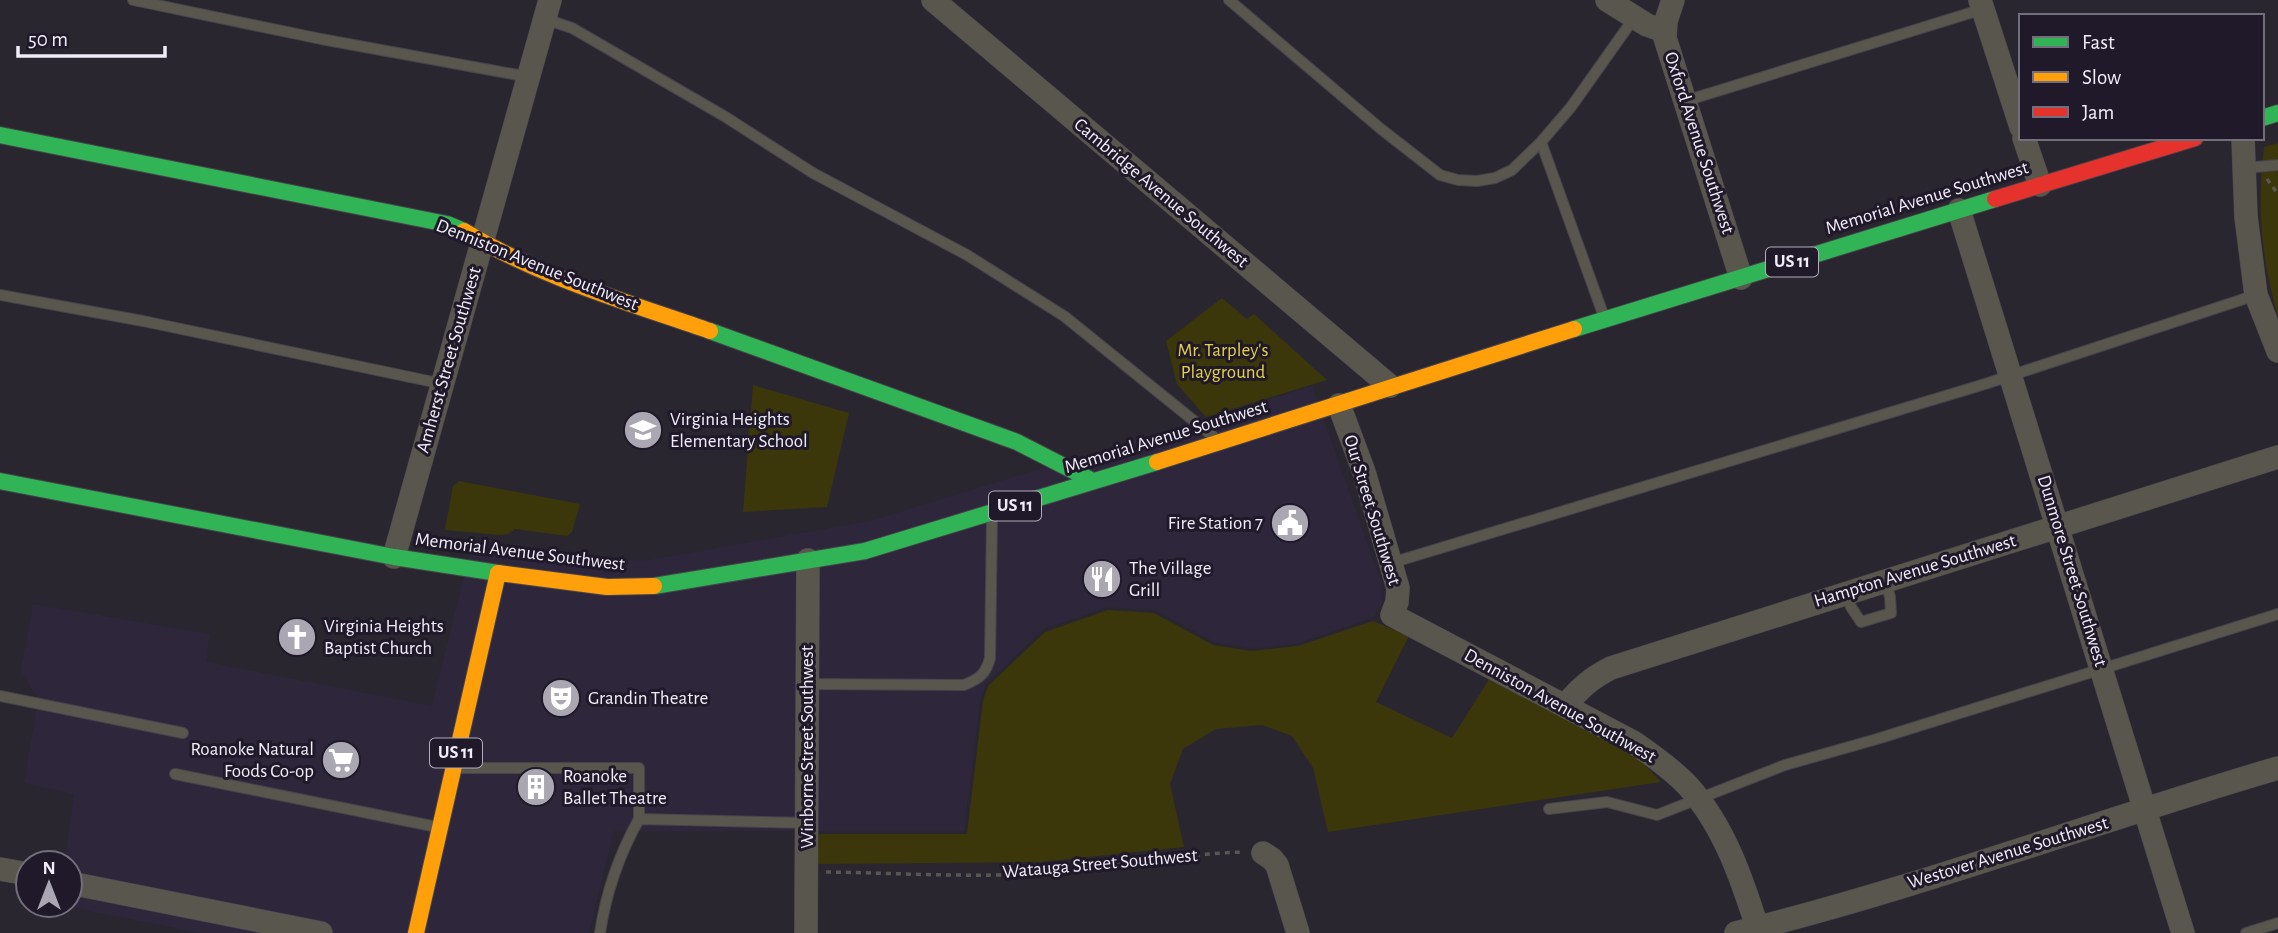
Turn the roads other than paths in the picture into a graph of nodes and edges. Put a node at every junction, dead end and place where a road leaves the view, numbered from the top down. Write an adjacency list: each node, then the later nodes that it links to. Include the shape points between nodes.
1 (133, 0): 10 (lane)
2 (1229, 0): 17 (lane, via 1440,175 1476,181 1495,178 1521,163)
3 (1607, 0): 8 (street, Oxford Avenue Southwest)
4 (1673, 0): 9 (street)
5 (948, 5): 30 (street, Cambridge Avenue Southwest)
6 (1981, 5): 11 (lane); 12 (street)
7 (547, 9): 10 (street, Amherst Street Southwest); 32 (lane, via 813,173 967,255 1064,316)
8 (1634, 18): 9 (street, Oxford Avenue Southwest); 17 (lane)
9 (1664, 32): 11 (street, Oxford Avenue Southwest)
10 (528, 77): 22 (street, Amherst Street Southwest)
11 (1685, 101): 23 (street, Oxford Avenue Southwest)
12 (2019, 121)
13 (0, 135): 22 (main road, Denniston Avenue Southwest, via 447,224)
14 (2025, 140): 20 (street)
15 (2188, 140): 20 (main road, Memorial Avenue Southwest / US 11)
16 (2243, 140): 19 (street)
17 (1541, 142): 26 (lane)
18 (2278, 165): 19 (lane)
19 (2245, 168): 25 (street)
20 (2040, 185): 21 (main road, Memorial Avenue Southwest / US 11)
21 (1959, 210): 23 (main road, Memorial Avenue Southwest / US 11); 28 (street, Dunmore Street Southwest)
22 (483, 242): 29 (street, Amherst Street Southwest); 35 (main road, Denniston Avenue Southwest, via 556,276 1017,442)
23 (1741, 278): 26 (main road, Memorial Avenue Southwest / US 11)
24 (0, 295): 29 (lane)
25 (2256, 295): 27 (street); 28 (lane)
26 (1605, 320): 30 (main road, Memorial Avenue Southwest / US 11)
27 (2278, 351)
28 (2011, 375): 37 (street, Dunmore Street Southwest); 40 (lane)
29 (443, 384): 38 (street, Amherst Street Southwest)
30 (1390, 386): 31 (main road, Memorial Avenue Southwest / US 11)
31 (1339, 405): 32 (main road, Memorial Avenue Southwest / US 11); 40 (street, Our Street Southwest)
32 (1220, 442): 35 (main road, Memorial Avenue Southwest / US 11)
33 (2278, 457): 37 (street, Hampton Avenue Southwest)
34 (0, 481): 38 (main road, Memorial Avenue Southwest)
35 (1093, 481): 36 (main road, Memorial Avenue Southwest / US 11)
36 (992, 513): 39 (main road, Memorial Avenue Southwest / US 11, via 865,551); 47 (lane, via 990,658 979,679 964,685)
37 (2058, 527): 42 (street, Hampton Avenue Southwest); 46 (street, Dunmore Street Southwest)
38 (394, 557): 41 (main road, Memorial Avenue Southwest)
39 (808, 560): 41 (main road, Memorial Avenue Southwest / US 11, via 647,587 607,587); 47 (street, Winborne Street Southwest)
40 (1391, 563): 45 (street, Our Street Southwest, via 1398,588)
41 (498, 573): 51 (main road, US 11)
42 (1885, 580): 43 (street, Hampton Avenue Southwest); 43 (lane, via 1891,612 1861,622)
43 (1847, 592): 49 (street, Hampton Avenue Southwest, via 1611,668 1577,690)
44 (2278, 614): 46 (lane)
45 (1392, 615): 49 (street, Denniston Avenue Southwest)
46 (2102, 668): 54 (lane, via 1785,765); 56 (street, Dunmore Street Southwest)
47 (807, 684): 58 (street, Winborne Street Southwest)
48 (0, 696): 50 (lane)
49 (1565, 706): 54 (street, Denniston Avenue Southwest, via 1662,762)
50 (183, 733)
51 (453, 768): 57 (lane, via 639,768); 59 (main road, US 11)
52 (2278, 768): 56 (street, Westover Avenue Southwest)
53 (175, 774): 59 (lane)
54 (1699, 800): 55 (lane, via 1657,815 1607,802); 63 (street, Denniston Avenue Southwest, via 1735,863)
55 (1549, 809)
56 (2145, 810): 63 (street, Westover Avenue Southwest); 69 (street, Dunmore Street Southwest)
57 (639, 819): 58 (lane); 66 (lane, via 612,877)
58 (807, 822): 67 (street, Winborne Street Southwest)
59 (439, 827): 65 (main road, US 11)
60 (1263, 853): 68 (street, via 1277,865)
61 (84, 886): 64 (street)
62 (2278, 923): 70 (lane)
63 (1751, 931)
64 (321, 933)
65 (415, 933)
66 (600, 933)
67 (806, 933)
68 (1298, 933)
69 (2183, 933)
70 (2246, 933)

